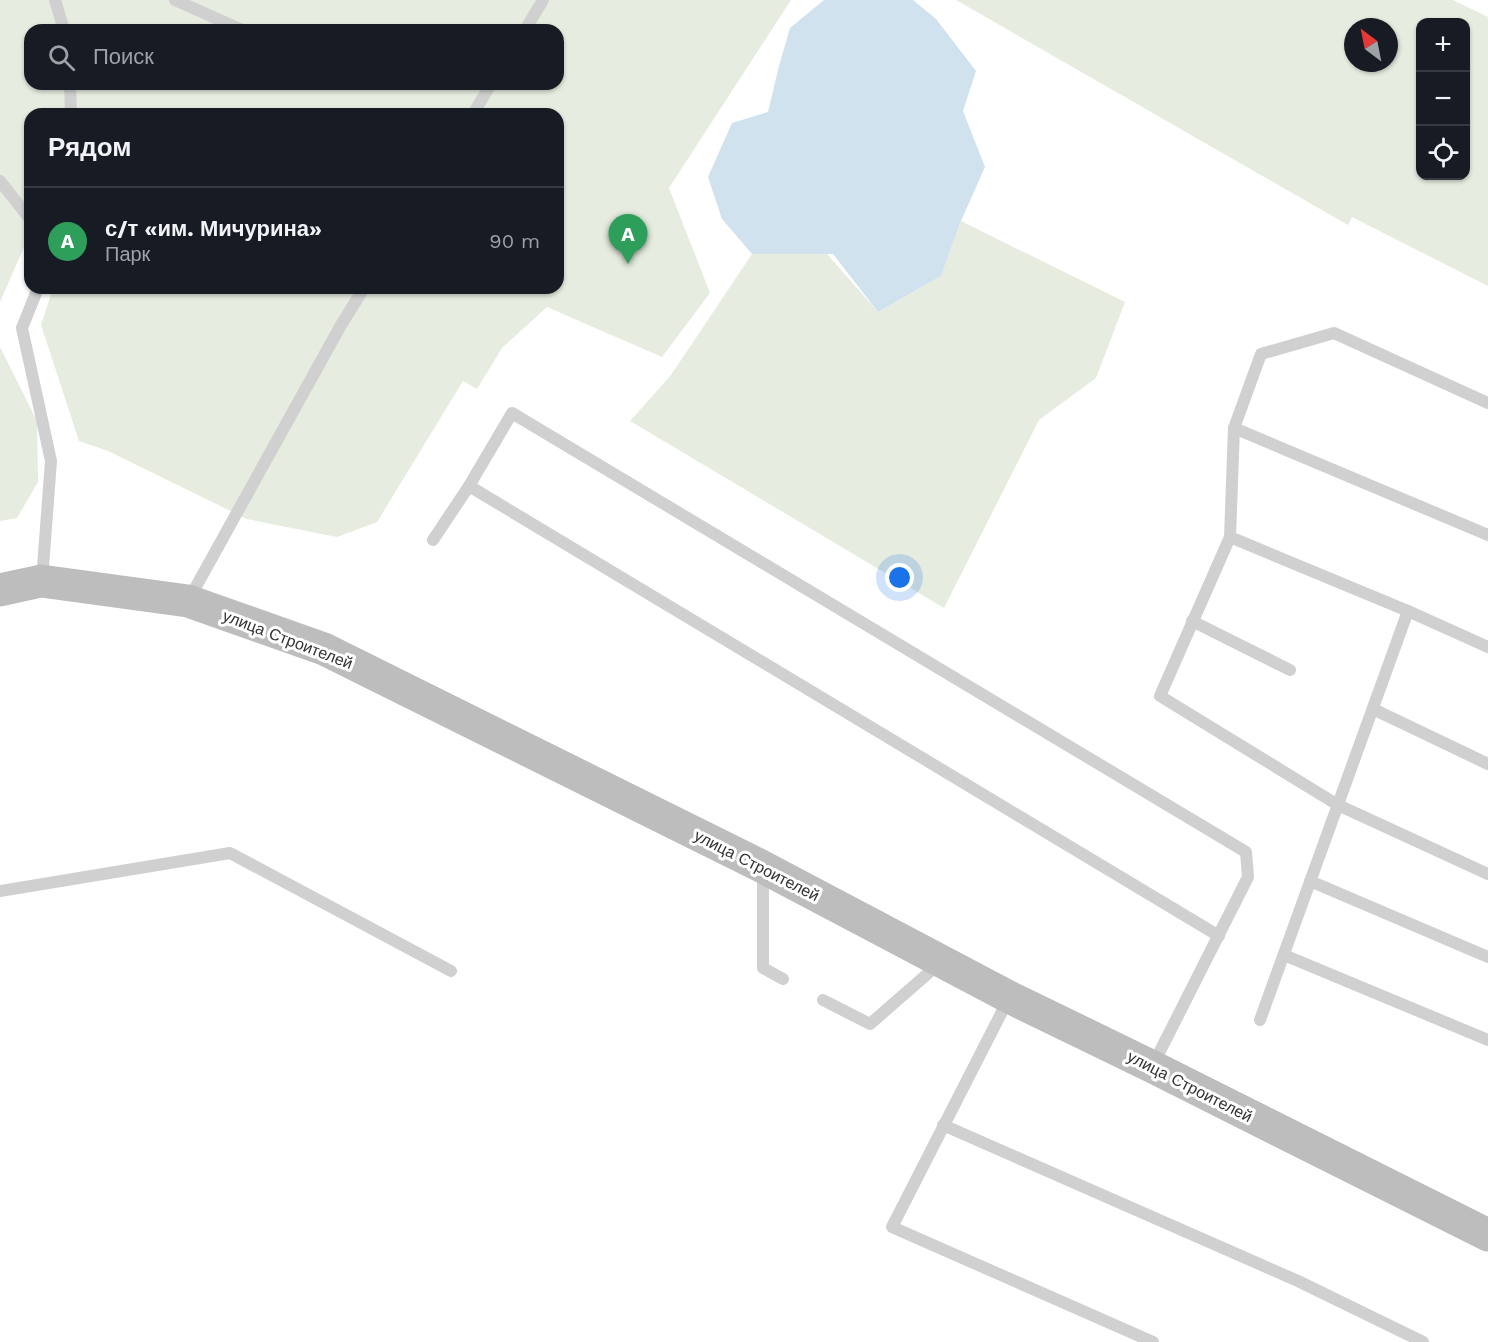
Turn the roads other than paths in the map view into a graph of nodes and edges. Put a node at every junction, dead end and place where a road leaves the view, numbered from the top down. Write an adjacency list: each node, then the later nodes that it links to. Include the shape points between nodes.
1 (55, 0): 4 (lane)
2 (175, 0): 5 (lane)
3 (543, 0): 6 (lane)
4 (62, 24)
5 (229, 24)
6 (529, 24)
7 (70, 90): 9 (lane)
8 (487, 90): 10 (lane)
9 (71, 108)
10 (476, 108)
11 (0, 181): 12 (lane)
12 (24, 211)
13 (36, 294): 21 (lane, via 22,328 51,461)
14 (360, 294): 23 (lane)
15 (1488, 403): 16 (lane, via 1334,333 1261,354)
16 (1234, 428): 18 (lane); 19 (lane)
17 (469, 486): 20 (lane); 35 (lane); 35 (lane, via 512,413 1226,840 1246,852 1248,877)
18 (1488, 535)
19 (1230, 537): 24 (lane); 25 (lane)
20 (433, 540)
21 (41, 581): 22 (main road, улица Строителей); 23 (main road, улица Строителей)
22 (0, 590)
23 (188, 601): 31 (main road, улица Строителей, via 324,649)
24 (1408, 610): 26 (lane); 28 (lane)
25 (1192, 621): 27 (lane); 30 (lane, via 1160,696)
26 (1488, 647)
27 (1290, 670)
28 (1372, 710): 29 (lane); 30 (lane)
29 (1488, 764)
30 (1338, 805): 32 (lane); 33 (lane)
31 (763, 867): 38 (main road, улица Строителей); 40 (lane, via 764,968)
32 (1488, 874)
33 (1310, 881): 36 (lane); 37 (lane)
34 (0, 891): 39 (lane, via 230,853)
35 (1220, 936): 45 (lane)
36 (1284, 955): 43 (lane); 44 (lane)
37 (1488, 957)
38 (943, 961): 41 (main road, улица Строителей); 42 (lane, via 870,1024)
39 (452, 971)
40 (783, 979)
41 (1009, 997): 45 (main road, улица Строителей); 46 (lane)
42 (824, 1000)
43 (1260, 1020)
44 (1488, 1040)
45 (1153, 1066): 47 (main road, улица Строителей)
46 (943, 1125): 48 (lane, via 892,1227); 49 (lane, via 1298,1281)
47 (1488, 1235)
48 (1152, 1342)
49 (1423, 1342)

